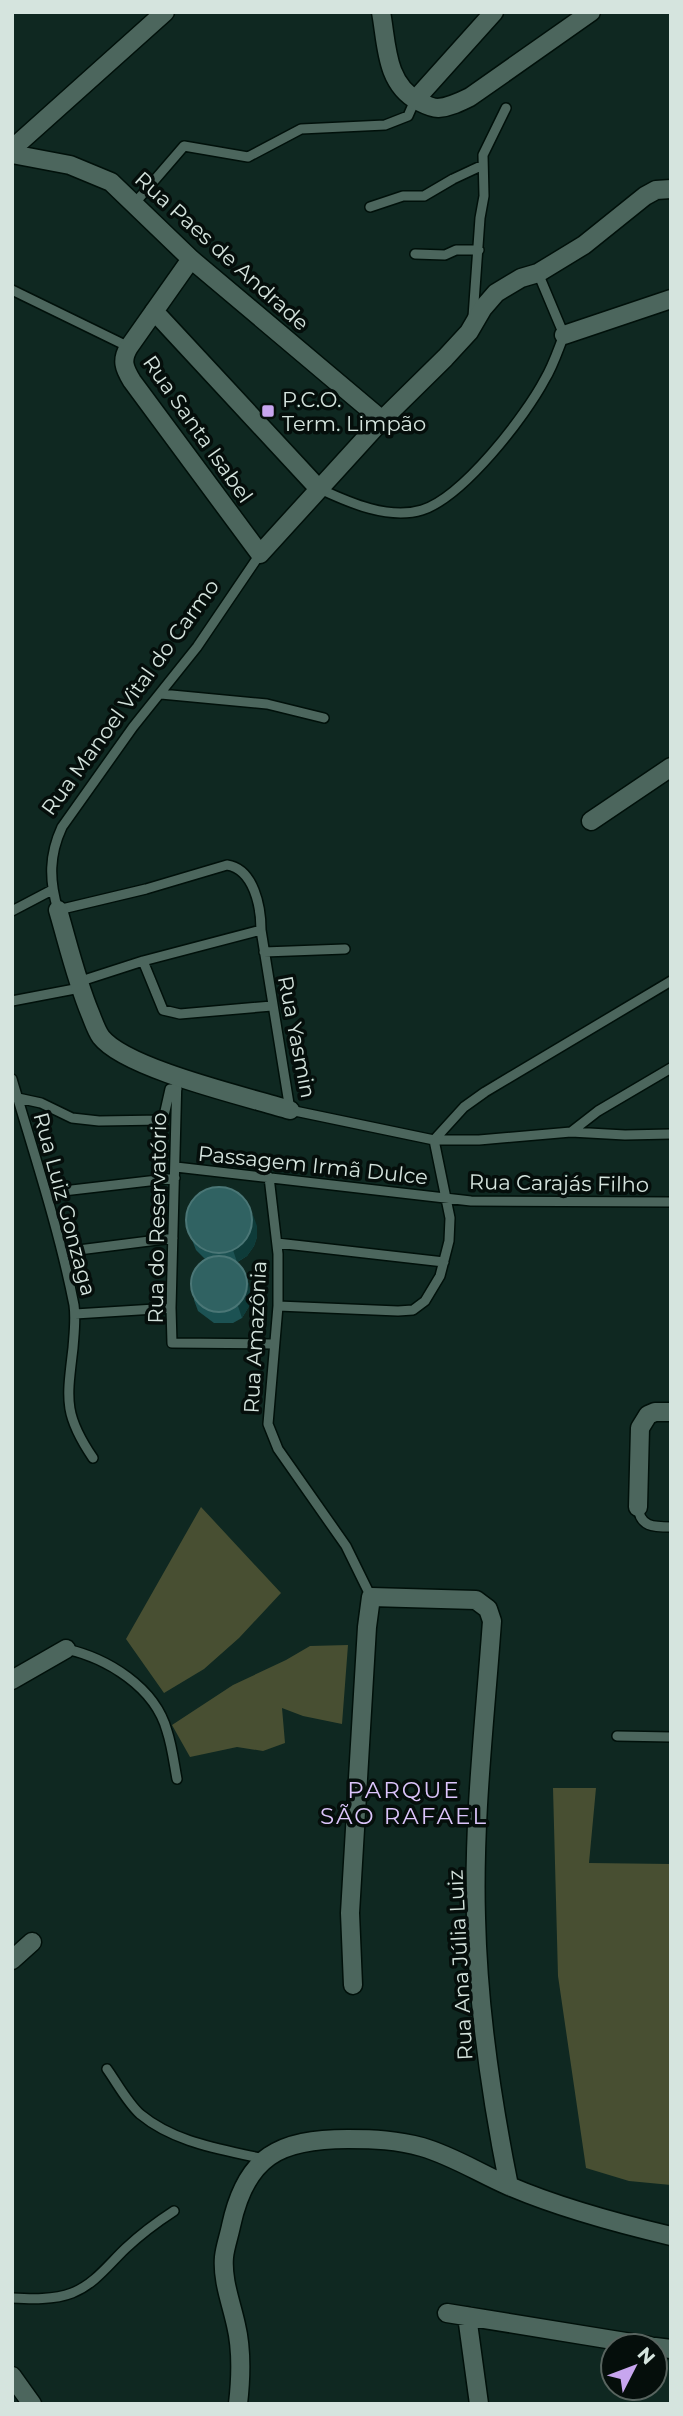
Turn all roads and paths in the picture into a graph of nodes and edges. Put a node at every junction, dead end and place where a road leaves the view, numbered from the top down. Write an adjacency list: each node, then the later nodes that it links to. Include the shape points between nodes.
1 (165, 12): 7 (street)
2 (381, 12): 5 (street, via 394,76)
3 (494, 12): 5 (street)
4 (591, 12): 5 (street, via 470,97 436,108)
5 (415, 100): 11 (lane, via 408,116 385,125 301,129 248,157 184,146)
6 (506, 108): 9 (lane, via 483,155)
7 (12, 149)
8 (12, 154): 11 (street, Rua Paes de Andrade, via 92,173 111,181)
9 (483, 165): 12 (lane, via 424,196 403,195); 13 (lane)
10 (671, 189): 16 (street, via 645,196 584,245)
11 (134, 204): 15 (street, Rua Paes de Andrade)
12 (370, 207)
13 (479, 250): 14 (lane); 20 (lane)
14 (415, 254)
15 (191, 258): 19 (street, Rua Santa Isabel); 23 (street, Rua Paes de Andrade)
16 (538, 273): 20 (street, via 506,285); 21 (lane)
17 (12, 290): 22 (lane)
18 (671, 299): 21 (street)
19 (154, 311): 22 (street, Rua Santa Isabel); 24 (street)
20 (473, 325): 23 (street)
21 (564, 335): 24 (lane, via 547,378 529,407 473,473 442,501 403,513 363,507)
22 (129, 347): 25 (street, Rua Santa Isabel, via 123,356 132,381)
23 (383, 420): 24 (street)
24 (319, 489): 25 (street)
25 (260, 554): 26 (lane, Rua Manoel Vital do Carmo)
26 (161, 694): 27 (lane, via 267,705); 30 (lane, Rua Manoel Vital do Carmo, via 62,827 51,858)
27 (324, 718)
28 (671, 767): 29 (street)
29 (591, 821)
30 (52, 890): 31 (lane, Rua Manoel Vital do Carmo); 32 (lane)
31 (58, 910): 33 (lane, Rua Yasmin, via 227,864 244,871 250,881 261,913); 38 (street, Rua Manoel Vital do Carmo)
32 (12, 911)
33 (261, 930): 35 (lane, Rua Yasmin); 36 (lane)
34 (345, 949): 35 (lane)
35 (264, 952): 40 (lane, Rua Yasmin)
36 (144, 961): 38 (lane); 40 (lane, via 163,1010 180,1014)
37 (671, 981): 48 (lane, via 485,1092)
38 (79, 985): 39 (lane); 43 (street, Rua Manoel Vital do Carmo, via 100,1036 113,1049)
39 (12, 1001)
40 (272, 1006): 45 (lane, Rua Yasmin)
41 (671, 1068): 46 (lane)
42 (12, 1079): 44 (lane, Rua Luiz Gonzaga)
43 (177, 1082): 44 (lane, via 170,1088 163,1120 72,1118 41,1102); 45 (street, Rua Manoel Vital do Carmo); 49 (lane, Rua do Reservatório)
44 (18, 1098): 52 (lane, Rua Luiz Gonzaga)
45 (290, 1110): 48 (lane, Rua Yasmin)
46 (571, 1132): 47 (lane, Rua Yasmin); 48 (lane, Rua Yasmin)
47 (671, 1134)
48 (434, 1140): 53 (lane)
49 (176, 1167): 50 (lane, Passagem Irmã Dulce); 51 (lane, Rua do Reservatório)
50 (269, 1177): 53 (lane, Passagem Irmã Dulce); 56 (lane, Rua Amazônia)
51 (175, 1178): 52 (lane); 55 (lane, Rua do Reservatório)
52 (46, 1193): 57 (lane, Rua Luiz Gonzaga)
53 (447, 1197): 54 (lane, Rua Carajás Filho); 58 (lane, via 449,1241)
54 (671, 1202)
55 (173, 1238): 57 (lane); 60 (lane, Rua do Reservatório)
56 (277, 1243): 58 (lane); 59 (lane, Rua Amazônia)
57 (63, 1252): 61 (lane, Rua Luiz Gonzaga)
58 (444, 1262): 59 (lane, via 432,1293 413,1310)
59 (278, 1306): 62 (lane, Rua Amazônia)
60 (171, 1308): 61 (lane); 62 (lane, Rua do Reservatório, via 172,1343)
61 (75, 1314): 64 (lane, Rua Luiz Gonzaga, via 68,1408 77,1435)
62 (273, 1344): 67 (lane, Rua Amazônia, via 268,1424 278,1449 346,1546)
63 (671, 1412): 65 (street, via 648,1415 640,1428)
64 (93, 1458)
65 (638, 1507): 66 (lane, via 644,1523)
66 (671, 1527)
67 (371, 1597): 75 (street, via 350,1913); 78 (street, Rua Ana Júlia Luiz, via 476,1601 490,1614 475,1918 486,2057)
68 (66, 1649): 69 (street); 72 (lane, via 116,1669 155,1704 167,1729)
69 (12, 1680)
70 (617, 1736): 71 (lane)
71 (671, 1737)
72 (177, 1779)
73 (32, 1942): 74 (street)
74 (12, 1960)
75 (353, 1985)
76 (107, 2069): 77 (lane, via 138,2112 162,2130 201,2145)
77 (264, 2159): 78 (street, via 305,2143 390,2139 449,2157); 87 (street, via 242,2189 224,2257 237,2326)
78 (509, 2186): 80 (street)
79 (174, 2211): 81 (lane, via 95,2280 71,2294)
80 (671, 2236)
81 (12, 2298)
82 (447, 2313): 83 (street)
83 (467, 2316): 84 (street); 88 (street)
84 (599, 2337)
85 (12, 2376): 86 (street)
86 (32, 2404)
87 (238, 2404)
88 (479, 2404)

